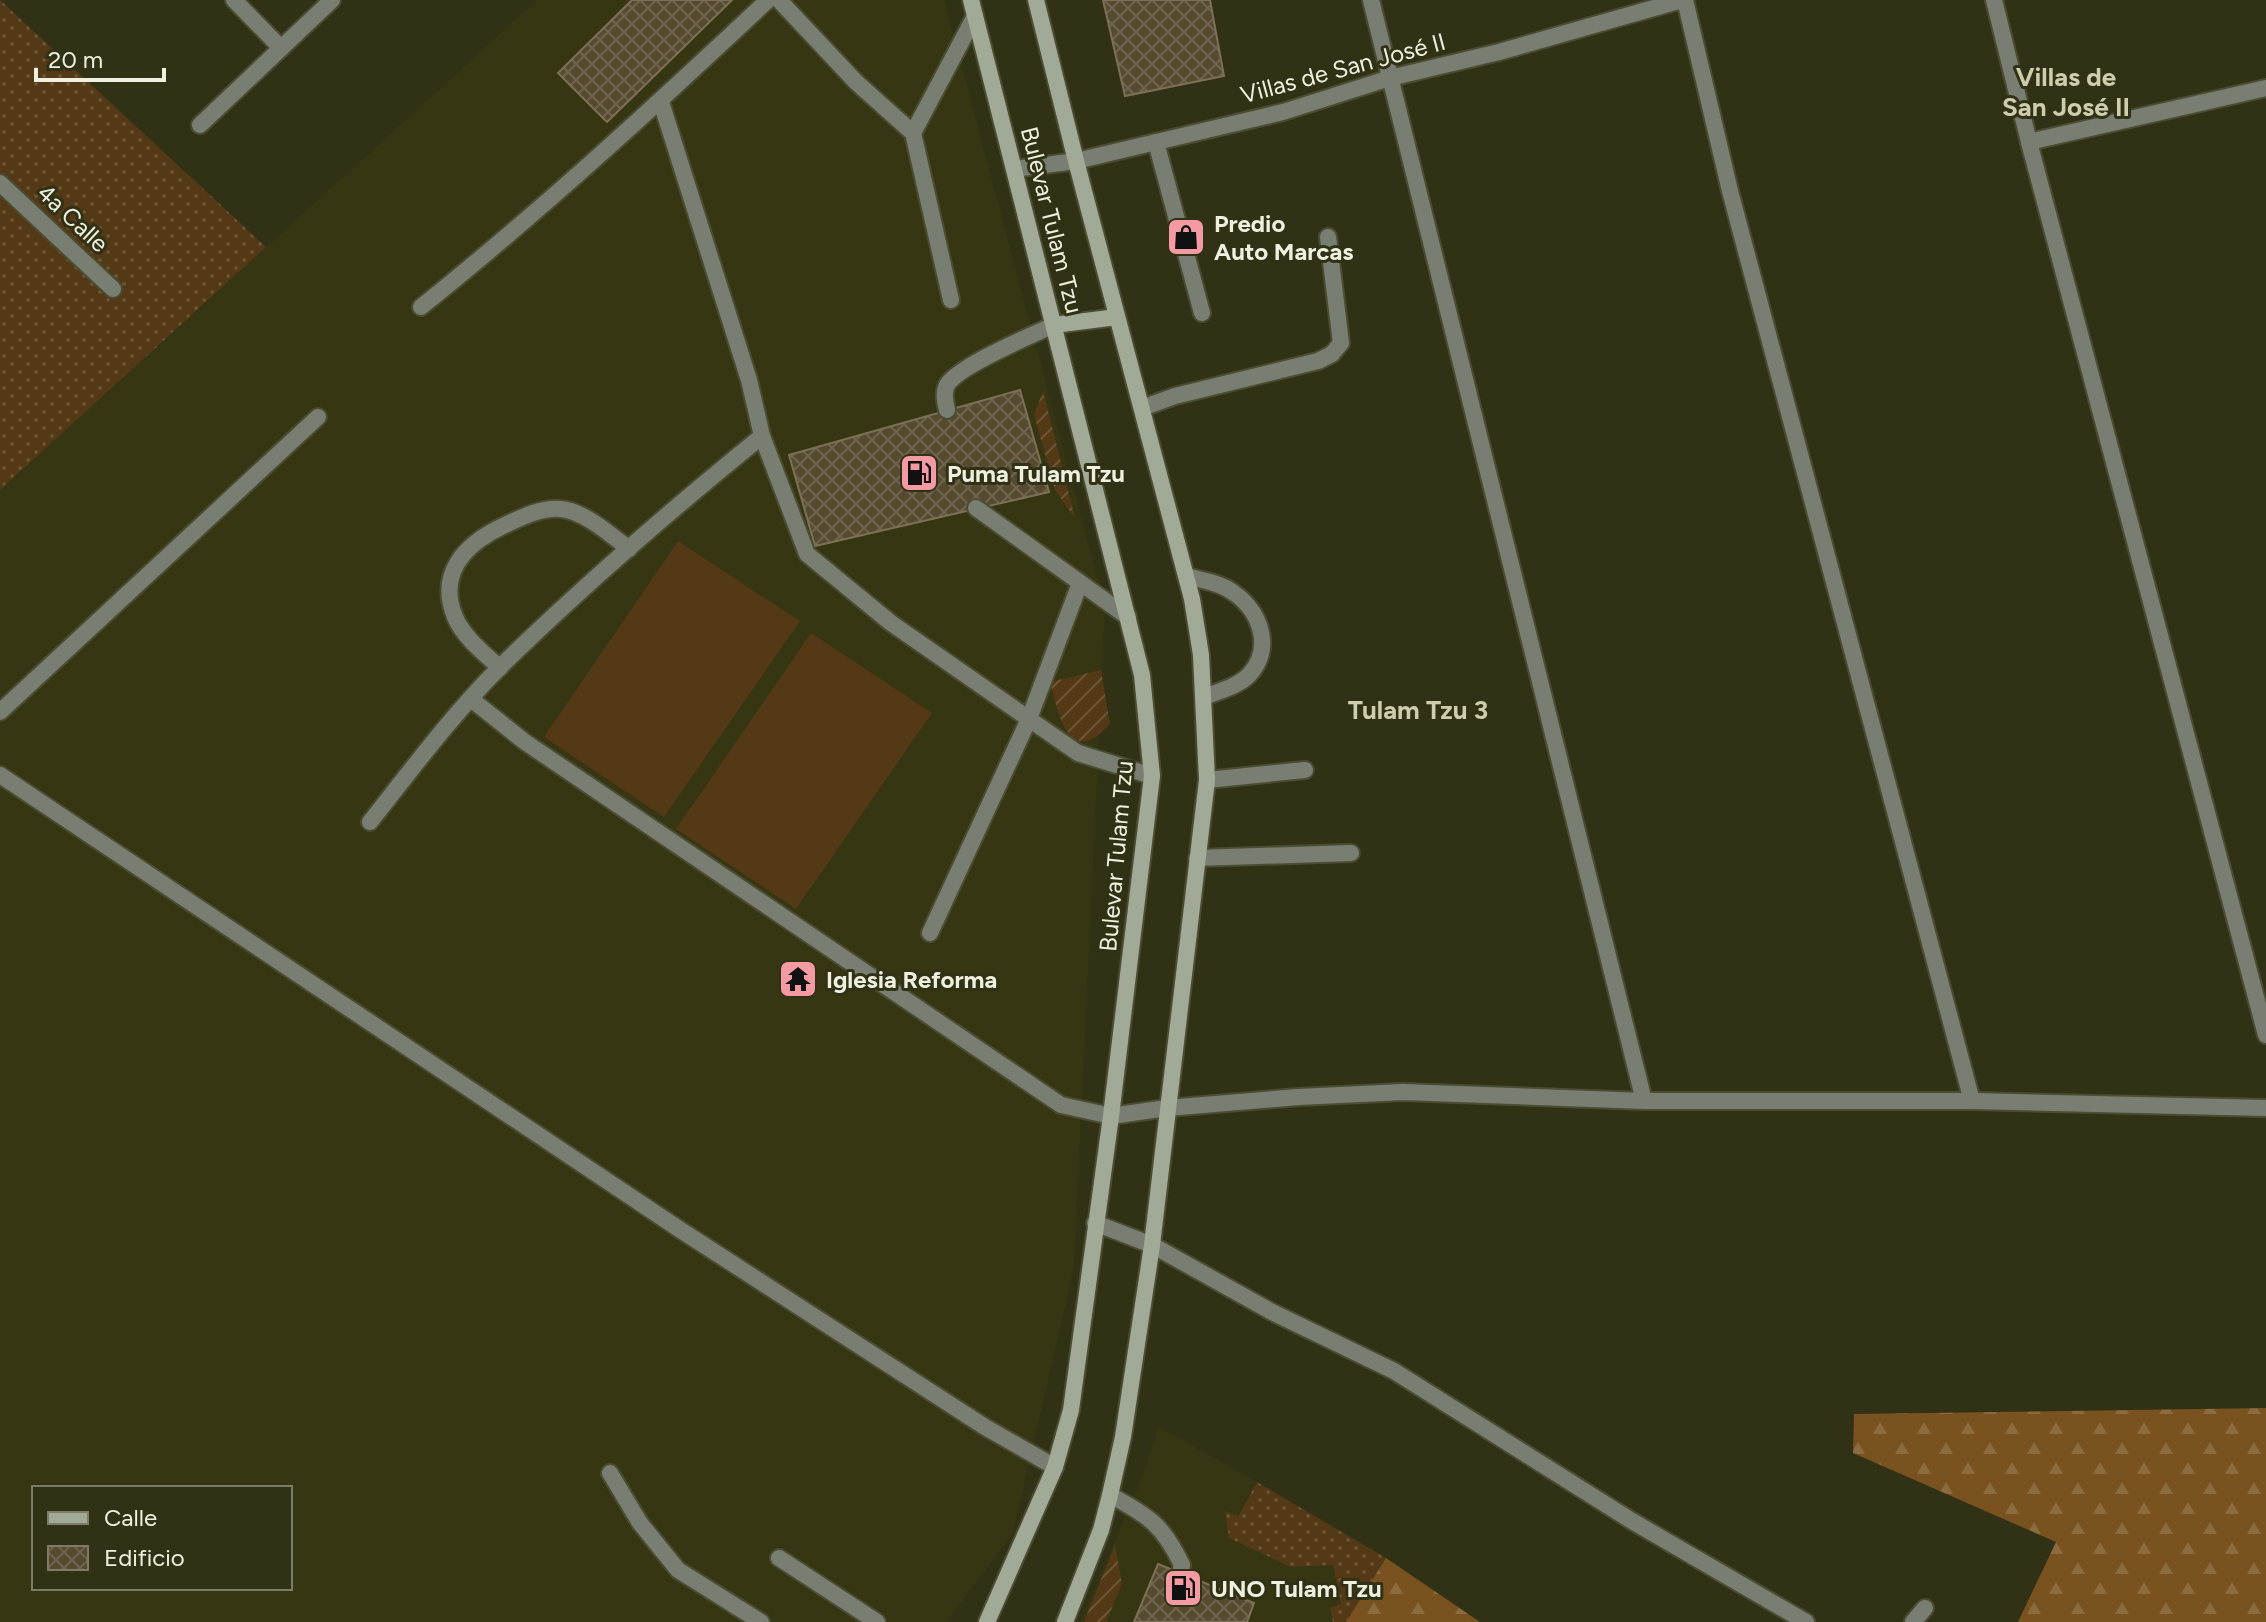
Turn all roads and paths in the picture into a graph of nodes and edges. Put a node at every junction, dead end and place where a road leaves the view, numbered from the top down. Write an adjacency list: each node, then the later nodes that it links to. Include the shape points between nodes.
1 (234, 0): 10 (street)
2 (332, 0): 10 (street)
3 (768, 0): 13 (street)
4 (779, 0): 15 (street)
5 (1036, 0): 18 (main road, Bulevar Tulam Tzu)
6 (1371, 0): 11 (street)
7 (1684, 0): 11 (street, Villas de San José II); 52 (street, via 1734,207)
8 (1994, 0): 17 (street)
9 (973, 8): 15 (street); 19 (main road, Bulevar Tulam Tzu)
10 (280, 47): 14 (street)
11 (1390, 78): 16 (street, Villas de San José II, via 1283,112); 51 (street)
12 (2266, 88): 17 (street)
13 (661, 102): 24 (street); 31 (street)
14 (200, 125)
15 (913, 133): 23 (street)
16 (1156, 142): 18 (street, Villas de San José II); 25 (street)
17 (2029, 142): 50 (street)
18 (1076, 161): 19 (street, Villas de San José II); 26 (main road, Bulevar Tulam Tzu)
19 (1014, 169): 27 (main road, Bulevar Tulam Tzu)
20 (0, 183): 22 (street, 4a Calle)
21 (1328, 237): 28 (street, via 1341,343 1332,354)
22 (113, 289)
23 (951, 300)
24 (421, 307)
25 (1202, 313)
26 (1117, 317): 27 (main road); 28 (main road, Bulevar Tulam Tzu)
27 (1054, 325): 29 (street, via 958,374 947,385); 36 (main road, Bulevar Tulam Tzu)
28 (1142, 408): 34 (main road, Bulevar Tulam Tzu)
29 (947, 410)
30 (318, 417): 40 (street)
31 (762, 436): 33 (street); 41 (street, via 807,554 891,623)
32 (976, 508): 35 (street)
33 (629, 549): 37 (street); 37 (street, via 595,523 562,508 536,512 481,537 455,564 449,592 456,619)
34 (1186, 576): 38 (main road, Bulevar Tulam Tzu); 38 (street, via 1233,591 1256,612 1263,639 1250,674)
35 (1080, 583): 36 (street); 41 (street)
36 (1128, 617): 44 (main road, Bulevar Tulam Tzu, via 1142,675)
37 (500, 668): 39 (street)
38 (1204, 697): 45 (main road, Bulevar Tulam Tzu)
39 (471, 699): 46 (street); 55 (street, via 525,742 1061,1105)
40 (0, 712)
41 (1029, 719): 44 (street, via 1078,753); 49 (street)
42 (1305, 770): 45 (street)
43 (0, 775): 58 (street, via 679,1229)
44 (1152, 776): 55 (main road, Bulevar Tulam Tzu)
45 (1207, 780): 48 (main road, Bulevar Tulam Tzu)
46 (370, 822)
47 (1351, 853): 48 (street)
48 (1197, 858): 53 (main road, Bulevar Tulam Tzu)
49 (930, 933)
50 (2266, 1035)
51 (1644, 1101): 52 (street); 53 (street, via 1403,1092)
52 (1972, 1101): 54 (street)
53 (1167, 1108): 55 (street); 57 (main road, Bulevar Tulam Tzu)
54 (2266, 1108)
55 (1111, 1116): 56 (main road, Bulevar Tulam Tzu)
56 (1095, 1223): 57 (street); 58 (main road, Bulevar Tulam Tzu, via 1071,1410)
57 (1152, 1245): 60 (main road, Bulevar Tulam Tzu); 68 (street, via 1272,1312 1394,1371 1632,1521)
58 (1055, 1467): 66 (main road, Bulevar Tulam Tzu)
59 (610, 1473): 64 (street, via 640,1523 678,1570)
60 (1110, 1495): 62 (street, via 1145,1514 1169,1538 1182,1565); 67 (main road, Bulevar Tulam Tzu)
61 (779, 1558): 65 (street)
62 (1180, 1573)
63 (1925, 1608): 69 (street)
64 (761, 1622)
65 (877, 1622)
66 (987, 1622)
67 (1065, 1622)
68 (1806, 1622)
69 (1913, 1622)

